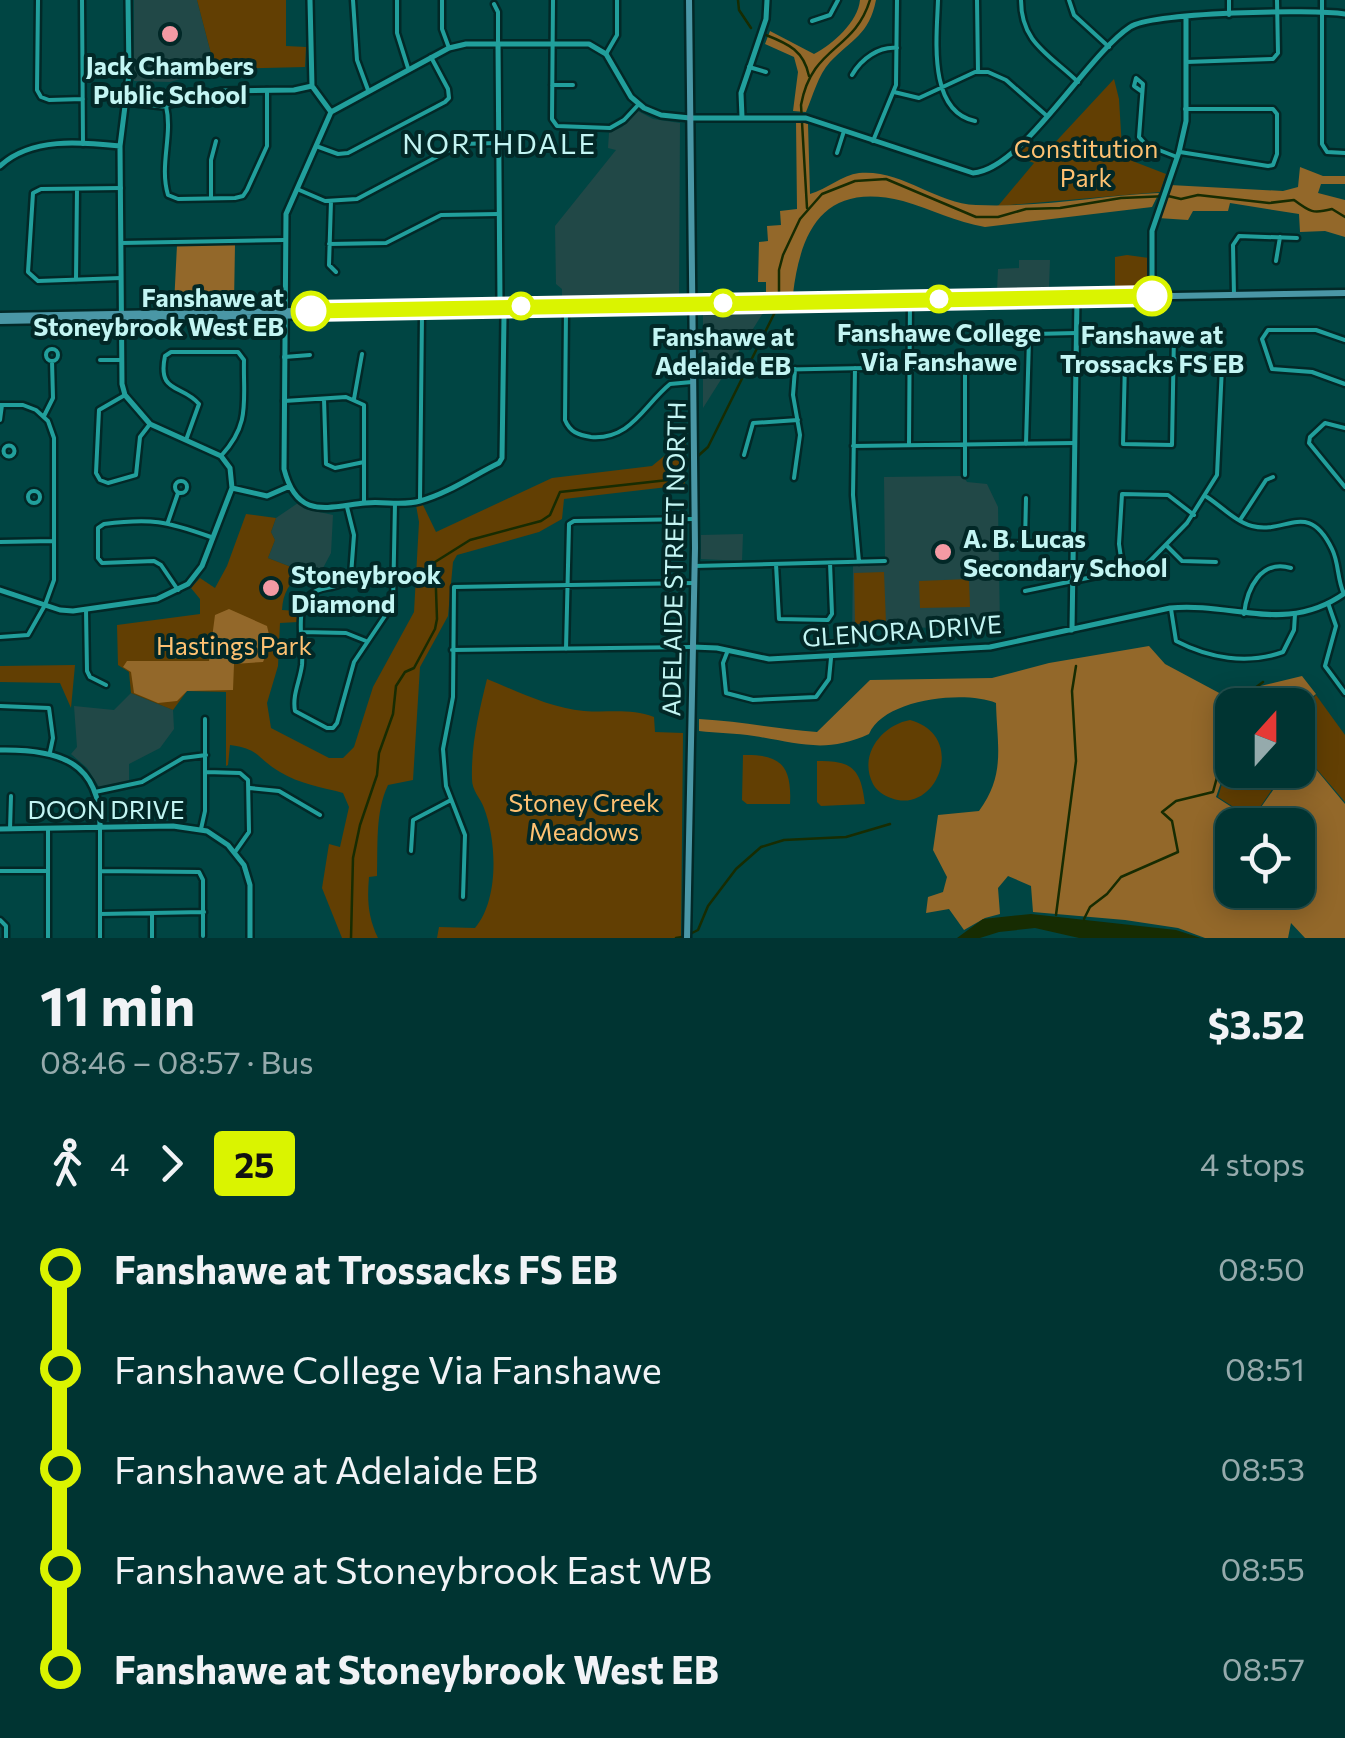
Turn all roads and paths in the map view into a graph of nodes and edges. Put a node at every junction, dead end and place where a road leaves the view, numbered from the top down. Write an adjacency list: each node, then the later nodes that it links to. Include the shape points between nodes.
1 (38, 0): 50 (street, via 38,90 49,100)
2 (82, 0): 50 (street)
3 (128, 0): 51 (street)
4 (310, 0): 44 (street)
5 (353, 0): 47 (street, via 356,60)
6 (398, 0): 37 (street, via 396,34)
7 (442, 0): 31 (street)
8 (553, 0): 29 (street)
9 (618, 0): 33 (street, via 616,35)
10 (689, 0): 58 (main road, ADELAIDE STREET NORTH)
11 (767, 0): 36 (street)
12 (838, 0): 27 (street, via 830,15)
13 (897, 0): 32 (street)
14 (938, 0): 45 (street, via 936,75)
15 (977, 0): 39 (street)
16 (1021, 0): 41 (street, via 1026,34)
17 (1069, 0): 30 (street, via 1074,15)
18 (1230, 0): 25 (street)
19 (1277, 0): 23 (street)
20 (1322, 0): 22 (street)
21 (494, 4): 28 (street)
22 (1322, 12): 23 (street); 24 (street); 68 (street, via 1322,144 1327,152)
23 (1277, 14): 25 (street); 35 (street, via 1273,60)
24 (1345, 14)
25 (1229, 15): 26 (street)
26 (1186, 16): 30 (street, via 1143,21); 35 (street)
27 (812, 21)
28 (498, 43): 29 (street); 31 (street); 63 (street)
29 (553, 43): 33 (street, via 589,44); 42 (street)
30 (1109, 47): 41 (street)
31 (449, 48): 34 (street)
32 (897, 48): 40 (street, via 880,50); 49 (street)
33 (606, 54): 52 (street)
34 (431, 57): 37 (street); 66 (street, via 448,89 445,102 348,153)
35 (1186, 62): 54 (street)
36 (749, 67): 38 (street); 57 (street)
37 (408, 70): 47 (street)
38 (766, 72)
39 (978, 72): 45 (street); 56 (street, via 1006,80)
40 (852, 74)
41 (1078, 82): 56 (street)
42 (552, 84): 43 (street); 52 (street, via 557,126 610,128)
43 (573, 85)
44 (312, 86): 46 (street); 55 (street)
45 (942, 87): 49 (street, via 918,98); 59 (street, via 957,113)
46 (267, 90): 53 (street, via 221,91); 74 (street, via 266,146 247,190)
47 (368, 90): 55 (street)
48 (1141, 90): 69 (street, via 1139,137)
49 (894, 92): 62 (street)
50 (83, 98): 64 (street)
51 (126, 102): 53 (street); 65 (street)
52 (639, 104): 58 (street, via 667,117)
53 (166, 106): 74 (street, via 168,195)
54 (1185, 109): 69 (street); 69 (street, via 1274,109 1277,154 1268,166)
55 (331, 112): 66 (street)
56 (1046, 116): 62 (street, via 1001,163 982,172)
57 (742, 117): 58 (street); 60 (street, via 795,116)
58 (690, 118): 91 (main road, ADELAIDE STREET NORTH)
59 (975, 120)
60 (844, 131): 62 (street); 67 (street)
61 (216, 141): 74 (street)
62 (874, 141)
63 (498, 142): 75 (street, via 461,144 367,196); 76 (street)
64 (82, 144): 65 (street); 70 (street, via 28,148)
65 (120, 146): 71 (street)
66 (316, 146): 73 (street)
67 (837, 153)
68 (1345, 153)
69 (1178, 155): 88 (street, via 1152,230)
70 (0, 166)
71 (120, 188): 72 (street); 80 (street)
72 (77, 189): 85 (street); 85 (street, via 33,194 28,272 38,281)
73 (297, 189): 75 (street); 79 (street)
74 (211, 198)
75 (331, 201): 81 (street)
76 (498, 214): 81 (street, via 440,215 386,242); 92 (street)
77 (1280, 237): 78 (street); 82 (street); 87 (street, via 1244,234 1235,240)
78 (1297, 238)
79 (284, 240): 80 (street); 94 (street)
80 (121, 243): 84 (street)
81 (330, 244): 83 (street, via 329,265)
82 (1276, 262)
83 (336, 272)
84 (121, 278): 85 (street); 96 (street)
85 (76, 280)
86 (1345, 293): 87 (main road)
87 (1234, 295): 88 (main road)
88 (1152, 296): 89 (main road)
89 (1077, 297): 90 (main road); 98 (street)
90 (910, 299): 91 (main road); 110 (street)
91 (692, 307): 92 (main road); 93 (main road); 114 (main road, ADELAIDE STREET NORTH)
92 (502, 309): 93 (main road); 94 (main road); 95 (main road); 146 (street, via 502,458)
93 (566, 310): 114 (street, via 565,420 576,433 624,432 670,384)
94 (285, 314): 95 (main road); 96 (main road); 103 (street)
95 (422, 314): 146 (street)
96 (122, 316): 97 (main road); 105 (street)
97 (0, 318)
98 (1076, 333): 109 (street); 129 (street, via 1029,338)
99 (1174, 334): 106 (street)
100 (1345, 340): 115 (street, via 1308,330 1268,330 1262,339 1272,369 1312,372)
101 (362, 354): 118 (street)
102 (310, 355): 103 (street)
103 (284, 357): 119 (street)
104 (100, 360): 105 (street)
105 (121, 360): 116 (street)
106 (1173, 360): 108 (street); 108 (street, via 1174,440 1167,446 1124,444); 144 (street, via 1221,362 1218,468)
107 (52, 361): 121 (street, via 53,398)
108 (1125, 362): 109 (street)
109 (1076, 364): 127 (street)
110 (910, 366): 111 (street); 128 (street, via 965,366); 130 (street)
111 (855, 368): 113 (street); 131 (street)
112 (765, 370): 113 (street)
113 (794, 370): 123 (street)
114 (694, 383): 151 (main road, ADELAIDE STREET NORTH)
115 (1345, 384)
116 (126, 396): 124 (street); 124 (street, via 99,410 100,480 136,475 140,437)
117 (324, 399): 118 (street); 119 (street); 134 (street, via 326,464)
118 (354, 399): 134 (street, via 366,414)
119 (284, 401): 138 (street)
120 (1, 405): 121 (street, via 28,406); 122 (street)
121 (44, 416): 143 (street, via 54,438)
122 (0, 420)
123 (798, 420): 132 (street, via 753,423); 137 (street)
124 (150, 424): 126 (street)
125 (1345, 428): 139 (street, via 1325,423 1309,443)
126 (186, 440): 133 (street); 133 (street, via 198,404 167,382 164,356 238,352 244,360 243,424)
127 (1075, 443): 129 (street); 159 (street)
128 (966, 444): 129 (street); 130 (street); 135 (street)
129 (1026, 444)
130 (909, 445): 131 (street)
131 (853, 446): 162 (street)
132 (744, 455)
133 (221, 456): 140 (street)
134 (364, 462): 148 (street)
135 (965, 474)
136 (1273, 477): 152 (street)
137 (794, 478)
138 (290, 486): 140 (street, via 267,496); 149 (street, via 316,508)
139 (1345, 487)
140 (232, 488): 154 (street)
141 (178, 493): 153 (street)
142 (40, 496): 143 (street)
143 (54, 496): 155 (street)
144 (1206, 496): 150 (street); 152 (street)
145 (1026, 498): 158 (street)
146 (420, 501): 147 (street)
147 (395, 502): 148 (street); 187 (street, via 392,604)
148 (364, 503): 149 (street)
149 (347, 507): 184 (street, via 354,535 351,576 306,599)
150 (1194, 515): 160 (street); 168 (street, via 1168,494 1122,494)
151 (694, 519): 166 (main road, ADELAIDE STREET NORTH); 171 (street, via 569,524)
152 (1240, 520): 175 (street, via 1257,527 1310,523 1334,554)
153 (168, 522): 154 (street); 173 (street, via 104,524 96,534 98,558 107,564 154,561)
154 (213, 538): 173 (street, via 196,575)
155 (54, 541): 156 (street); 177 (street, via 54,580)
156 (0, 542)
157 (1000, 543): 158 (street)
158 (1025, 543): 159 (street)
159 (1074, 544): 170 (street)
160 (1167, 546): 163 (street, via 1182,561); 168 (street, via 1144,566)
161 (885, 561): 162 (street)
162 (859, 562): 164 (street)
163 (1216, 562)
164 (830, 563): 165 (street); 165 (street, via 828,620 779,619)
165 (776, 564): 166 (street)
166 (694, 566): 169 (main road, ADELAIDE STREET NORTH)
167 (1291, 568): 180 (street, via 1260,573)
168 (1123, 572): 170 (street)
169 (694, 583): 171 (street); 188 (main road, ADELAIDE STREET NORTH)
170 (1073, 583): 174 (street); 182 (street)
171 (566, 584): 189 (street); 190 (street, via 454,587)
172 (0, 590): 177 (street)
173 (178, 590): 179 (street)
174 (1025, 591)
175 (1344, 593): 176 (street, GLENORA DRIVE)
176 (1328, 603): 181 (street, GLENORA DRIVE); 183 (street)
177 (44, 605): 179 (street); 186 (street, via 28,635)
178 (1170, 608): 180 (street, GLENORA DRIVE); 181 (street, via 1176,641 1224,658 1283,652); 182 (street, GLENORA DRIVE)
179 (86, 609): 193 (street, via 87,671)
180 (1244, 614): 181 (street, GLENORA DRIVE)
181 (1294, 614)
182 (1072, 630): 192 (street, GLENORA DRIVE, via 990,647)
183 (1336, 630): 185 (street); 194 (street, via 1325,666)
184 (302, 632): 187 (street, via 346,633); 187 (street, via 293,706 327,728 337,722 348,673)
185 (1345, 632)
186 (0, 637)
187 (368, 642)
188 (693, 648): 189 (street); 191 (street, GLENORA DRIVE); 227 (main road, ADELAIDE STREET NORTH)
189 (566, 649): 190 (street)
190 (452, 650): 204 (street, via 452,706 442,742)
191 (728, 650): 192 (street, GLENORA DRIVE, via 752,658); 192 (street, via 726,693 753,700 816,697 829,679)
192 (832, 658)
193 (106, 685)
194 (1345, 693)
195 (0, 706): 198 (street, via 49,708)
196 (205, 720): 199 (street)
197 (0, 750): 198 (street)
198 (50, 752): 202 (street, via 75,764)
199 (206, 754): 200 (street); 202 (street, via 183,758 142,782)
200 (206, 772): 201 (street, via 240,773); 210 (street)
201 (250, 788): 205 (street, via 279,791); 212 (street, via 249,832)
202 (95, 792): 207 (street)
203 (10, 796): 208 (street)
204 (451, 800): 211 (street, via 413,820); 216 (street, via 465,835)
205 (320, 815)
206 (0, 828): 208 (street, DOON DRIVE)
207 (100, 828): 209 (street, DOON DRIVE); 210 (street, DOON DRIVE); 215 (street)
208 (10, 829): 209 (street, DOON DRIVE)
209 (48, 829): 214 (street)
210 (202, 829): 212 (street, DOON DRIVE)
211 (411, 851)
212 (235, 852): 226 (street, via 250,885)
213 (0, 871): 214 (street)
214 (48, 871): 223 (street)
215 (100, 871): 217 (street, via 194,869 203,876); 219 (street)
216 (463, 897)
217 (204, 912): 218 (street); 221 (street)
218 (152, 913): 219 (street); 225 (street)
219 (100, 914): 224 (street)
220 (0, 920): 222 (street)
221 (203, 936)
222 (6, 938)
223 (48, 938)
224 (100, 938)
225 (152, 938)
226 (250, 938)
227 (687, 938)

